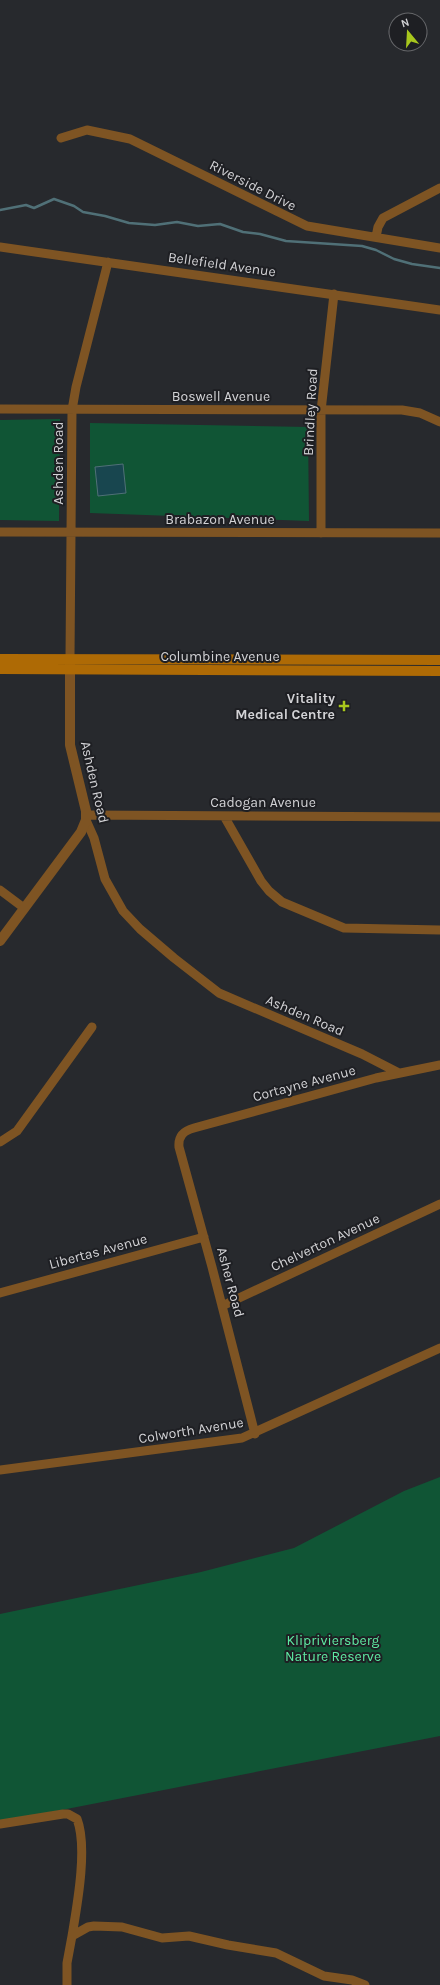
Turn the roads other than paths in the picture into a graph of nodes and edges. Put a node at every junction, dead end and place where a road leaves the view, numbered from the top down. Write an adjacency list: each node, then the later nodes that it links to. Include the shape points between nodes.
1 (61, 138): 3 (street, Riverside Drive, via 87,130 130,139 298,222 316,228)
2 (440, 188): 3 (street, via 383,218)
3 (376, 237): 5 (street, Riverside Drive)
4 (0, 247): 6 (street, Bellefield Avenue)
5 (440, 248)
6 (108, 262): 7 (street, Bellefield Avenue); 10 (street, Ashden Road)
7 (334, 294): 8 (street, Bellefield Avenue); 11 (street, Brindley Road)
8 (440, 310)
9 (0, 409): 10 (street, Boswell Avenue)
10 (72, 410): 11 (street, Boswell Avenue); 14 (street, Ashden Road)
11 (321, 411): 12 (street, Boswell Avenue, via 411,411); 15 (street, Brindley Road)
12 (440, 422)
13 (0, 532): 14 (street, Brabazon Avenue)
14 (72, 533): 15 (street, Brabazon Avenue); 18 (street, Ashden Road)
15 (322, 533): 16 (street, Brabazon Avenue)
16 (440, 533)
17 (0, 658): 18 (main road, Columbine Avenue)
18 (70, 658): 19 (main road, Columbine Avenue); 23 (street, Ashden Road)
19 (216, 659): 20 (main road, Columbine Avenue); 24 (main road)
20 (361, 659): 21 (main road, Columbine Avenue); 25 (main road)
21 (440, 660)
22 (0, 669): 23 (main road, Columbine Avenue)
23 (70, 669): 24 (main road, Columbine Avenue); 28 (street, Ashden Road, via 70,745)
24 (216, 670): 25 (main road, Columbine Avenue)
25 (360, 670): 26 (main road, Columbine Avenue)
26 (440, 671)
27 (224, 816): 28 (street, Cadogan Avenue); 29 (street, Cadogan Avenue); 32 (street, via 261,881 269,892 282,902 344,928)
28 (87, 817): 31 (street, via 81,832); 36 (street, Ashden Road, via 106,879 123,911 140,930 174,958 219,993 362,1054)
29 (440, 817)
30 (0, 890): 31 (street)
31 (24, 908): 33 (street)
32 (440, 930)
33 (0, 941)
34 (92, 1027): 38 (street, via 17,1131)
35 (440, 1065): 36 (street, Cortayne Avenue)
36 (399, 1073): 37 (street, Cortayne Avenue, via 194,1128 184,1132)
37 (180, 1137): 40 (street, Asher Road, via 179,1147)
38 (0, 1142)
39 (440, 1204): 42 (street, Chelverton Avenue)
40 (204, 1237): 41 (street, Libertas Avenue); 42 (street, Asher Road)
41 (0, 1293)
42 (222, 1306): 44 (street, Asher Road)
43 (440, 1348): 44 (street, Colworth Avenue)
44 (255, 1434): 45 (street, Colworth Avenue, via 226,1442)
45 (0, 1470)
46 (0, 1824): 47 (street, via 63,1814 77,1819 81,1833 81,1851)
47 (72, 1936): 48 (street, via 67,1962); 49 (street, via 94,1926 122,1927 162,1938 189,1936 228,1946 276,1953 324,1976 352,1980)
48 (67, 1985)
49 (365, 1985)

